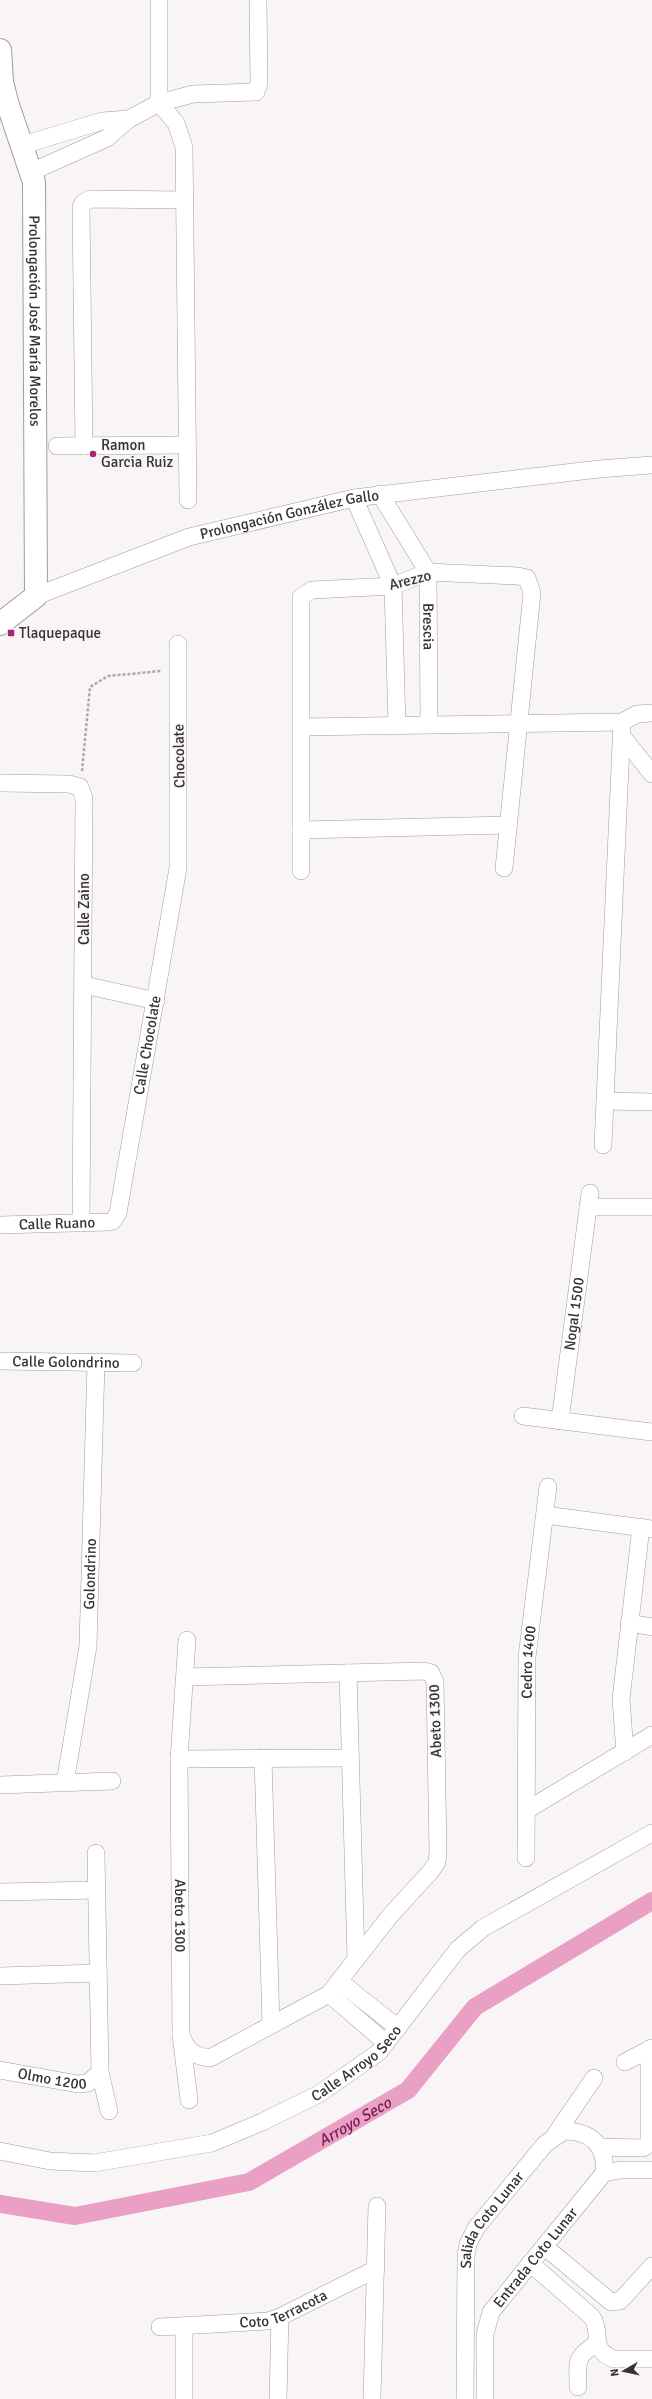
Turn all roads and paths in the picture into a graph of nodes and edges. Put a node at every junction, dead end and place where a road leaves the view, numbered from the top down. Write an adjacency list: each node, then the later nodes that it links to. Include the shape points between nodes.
1 (158, 0): 4 (street)
2 (258, 0): 4 (street, via 259,83 256,92 192,94)
3 (0, 50): 6 (street, Prolongación José María Morelos, via 2,82)
4 (159, 103): 5 (street); 8 (street, via 181,132 184,147)
5 (129, 119): 6 (street, via 102,121); 7 (street, via 107,138)
6 (23, 145): 7 (street, Prolongación José María Morelos)
7 (31, 172): 18 (street, Prolongación José María Morelos, via 34,190)
8 (185, 200): 9 (street); 11 (street, via 90,200 81,206)
9 (187, 445): 11 (street); 15 (street)
10 (57, 446): 11 (street)
11 (84, 446)
12 (652, 465): 13 (street, Prolongación González Gallo)
13 (380, 494): 14 (street, Prolongación González Gallo); 16 (street)
14 (354, 498): 17 (street); 18 (street, Prolongación González Gallo, via 189,536)
15 (188, 500)
16 (428, 572): 17 (street, Arezzo); 23 (street, Arezzo, via 527,578 532,593); 25 (street, Brescia)
17 (393, 586): 24 (street); 26 (street, Arezzo, via 312,590 301,597)
18 (36, 596): 19 (street, Prolongación González Gallo)
19 (0, 624)
20 (178, 644): 21 (street, Chocolate)
21 (178, 669): 30 (path, via 108,676 90,687); 33 (street, Chocolate)
22 (652, 713): 27 (street, via 637,714)
23 (520, 724): 25 (street); 27 (street); 31 (street, Arezzo)
24 (397, 725): 25 (street); 26 (street)
25 (429, 725)
26 (302, 727): 32 (street, Arezzo)
27 (621, 728): 28 (street); 38 (street)
28 (652, 774)
29 (0, 783): 30 (street, via 69,784)
30 (80, 787): 36 (street, Calle Zaino, via 84,798)
31 (508, 826): 32 (street); 34 (street, Arezzo)
32 (301, 830): 35 (street, Arezzo)
33 (178, 868): 37 (street, Calle Chocolate)
34 (504, 868)
35 (301, 871)
36 (84, 984): 37 (street); 43 (street, Calle Zaino)
37 (156, 1001): 42 (street, Calle Chocolate, via 118,1213)
38 (605, 1101): 39 (street); 40 (street)
39 (652, 1102)
40 (604, 1145)
41 (652, 1207): 49 (street, Nogal 1500, via 589,1200)
42 (113, 1221): 43 (street, Calle Ruano)
43 (81, 1223): 44 (street, Calle Ruano)
44 (0, 1225)
45 (0, 1361): 46 (street, Calle Golondrino)
46 (96, 1363): 47 (street, Calle Golondrino); 65 (street, Golondrino, via 88,1646)
47 (133, 1363)
48 (523, 1416): 49 (street)
49 (560, 1421): 50 (street)
50 (652, 1432)
51 (548, 1488): 52 (street, Cedro 1400)
52 (545, 1515): 53 (street); 67 (street, Cedro 1400, via 527,1657)
53 (646, 1528): 54 (street)
54 (629, 1623): 55 (street); 60 (street, via 621,1699)
55 (652, 1627)
56 (188, 1640): 58 (street, Abeto 1300)
57 (348, 1673): 58 (street, Abeto 1300); 62 (street); 73 (street, Abeto 1300, via 424,1671 431,1673 435,1682 437,1862)
58 (185, 1677): 63 (street, Abeto 1300)
59 (652, 1735): 60 (street)
60 (625, 1752): 67 (street)
61 (263, 1758): 62 (street); 63 (street); 77 (street)
62 (350, 1758): 73 (street)
63 (179, 1759): 79 (street, Abeto 1300)
64 (112, 1782): 65 (street)
65 (65, 1783): 66 (street)
66 (0, 1785)
67 (527, 1810): 70 (street, Cedro 1400)
68 (652, 1833): 78 (street, Calle Arroyo Seco, via 483,1928 458,1949)
69 (96, 1853): 71 (street)
70 (526, 1858)
71 (97, 1890): 72 (street); 74 (street)
72 (0, 1892)
73 (356, 1959): 76 (street, Abeto 1300)
74 (98, 1973): 75 (street); 84 (street)
75 (0, 1976)
76 (334, 1987): 77 (street, Abeto 1300); 78 (street); 80 (street)
77 (271, 2024): 79 (street, Abeto 1300, via 210,2058 199,2057 190,2052)
78 (398, 2028): 80 (street, Calle Arroyo Seco)
79 (181, 2035): 86 (street, Abeto 1300)
80 (386, 2043): 90 (street, Calle Arroyo Seco, via 362,2065 319,2094 212,2143 94,2163 50,2161)
81 (650, 2049): 82 (street); 89 (street, via 649,2144 643,2148)
82 (625, 2062)
83 (0, 2070): 84 (street, Olmo 1200, via 78,2084 88,2083)
84 (100, 2072): 87 (street)
85 (594, 2078): 88 (street, Salida Coto Lunar)
86 (189, 2100)
87 (109, 2110)
88 (555, 2135): 89 (street, via 564,2131 586,2134); 107 (street, Salida Coto Lunar, via 476,2228 468,2244)
89 (599, 2147): 92 (street, via 604,2162)
90 (0, 2151)
91 (652, 2170): 92 (street)
92 (604, 2173): 94 (street, Entrada Coto Lunar)
93 (377, 2206): 97 (street)
94 (545, 2247): 95 (street, Entrada Coto Lunar); 96 (street, via 611,2302 616,2303)
95 (530, 2263): 101 (street, via 592,2317 597,2331); 108 (street, Entrada Coto Lunar, via 491,2312 487,2324)
96 (652, 2266)
97 (376, 2269): 98 (street, Coto Terracota); 106 (street)
98 (280, 2317): 99 (street, Coto Terracota, via 268,2321); 105 (street)
99 (184, 2326): 100 (street, Coto Terracota); 104 (street)
100 (160, 2327)
101 (597, 2343): 102 (street, via 603,2352 613,2359); 103 (street, via 583,2352 578,2359)
102 (652, 2359)
103 (578, 2387)
104 (184, 2399)
105 (278, 2399)
106 (372, 2399)
107 (465, 2399)
108 (485, 2399)

